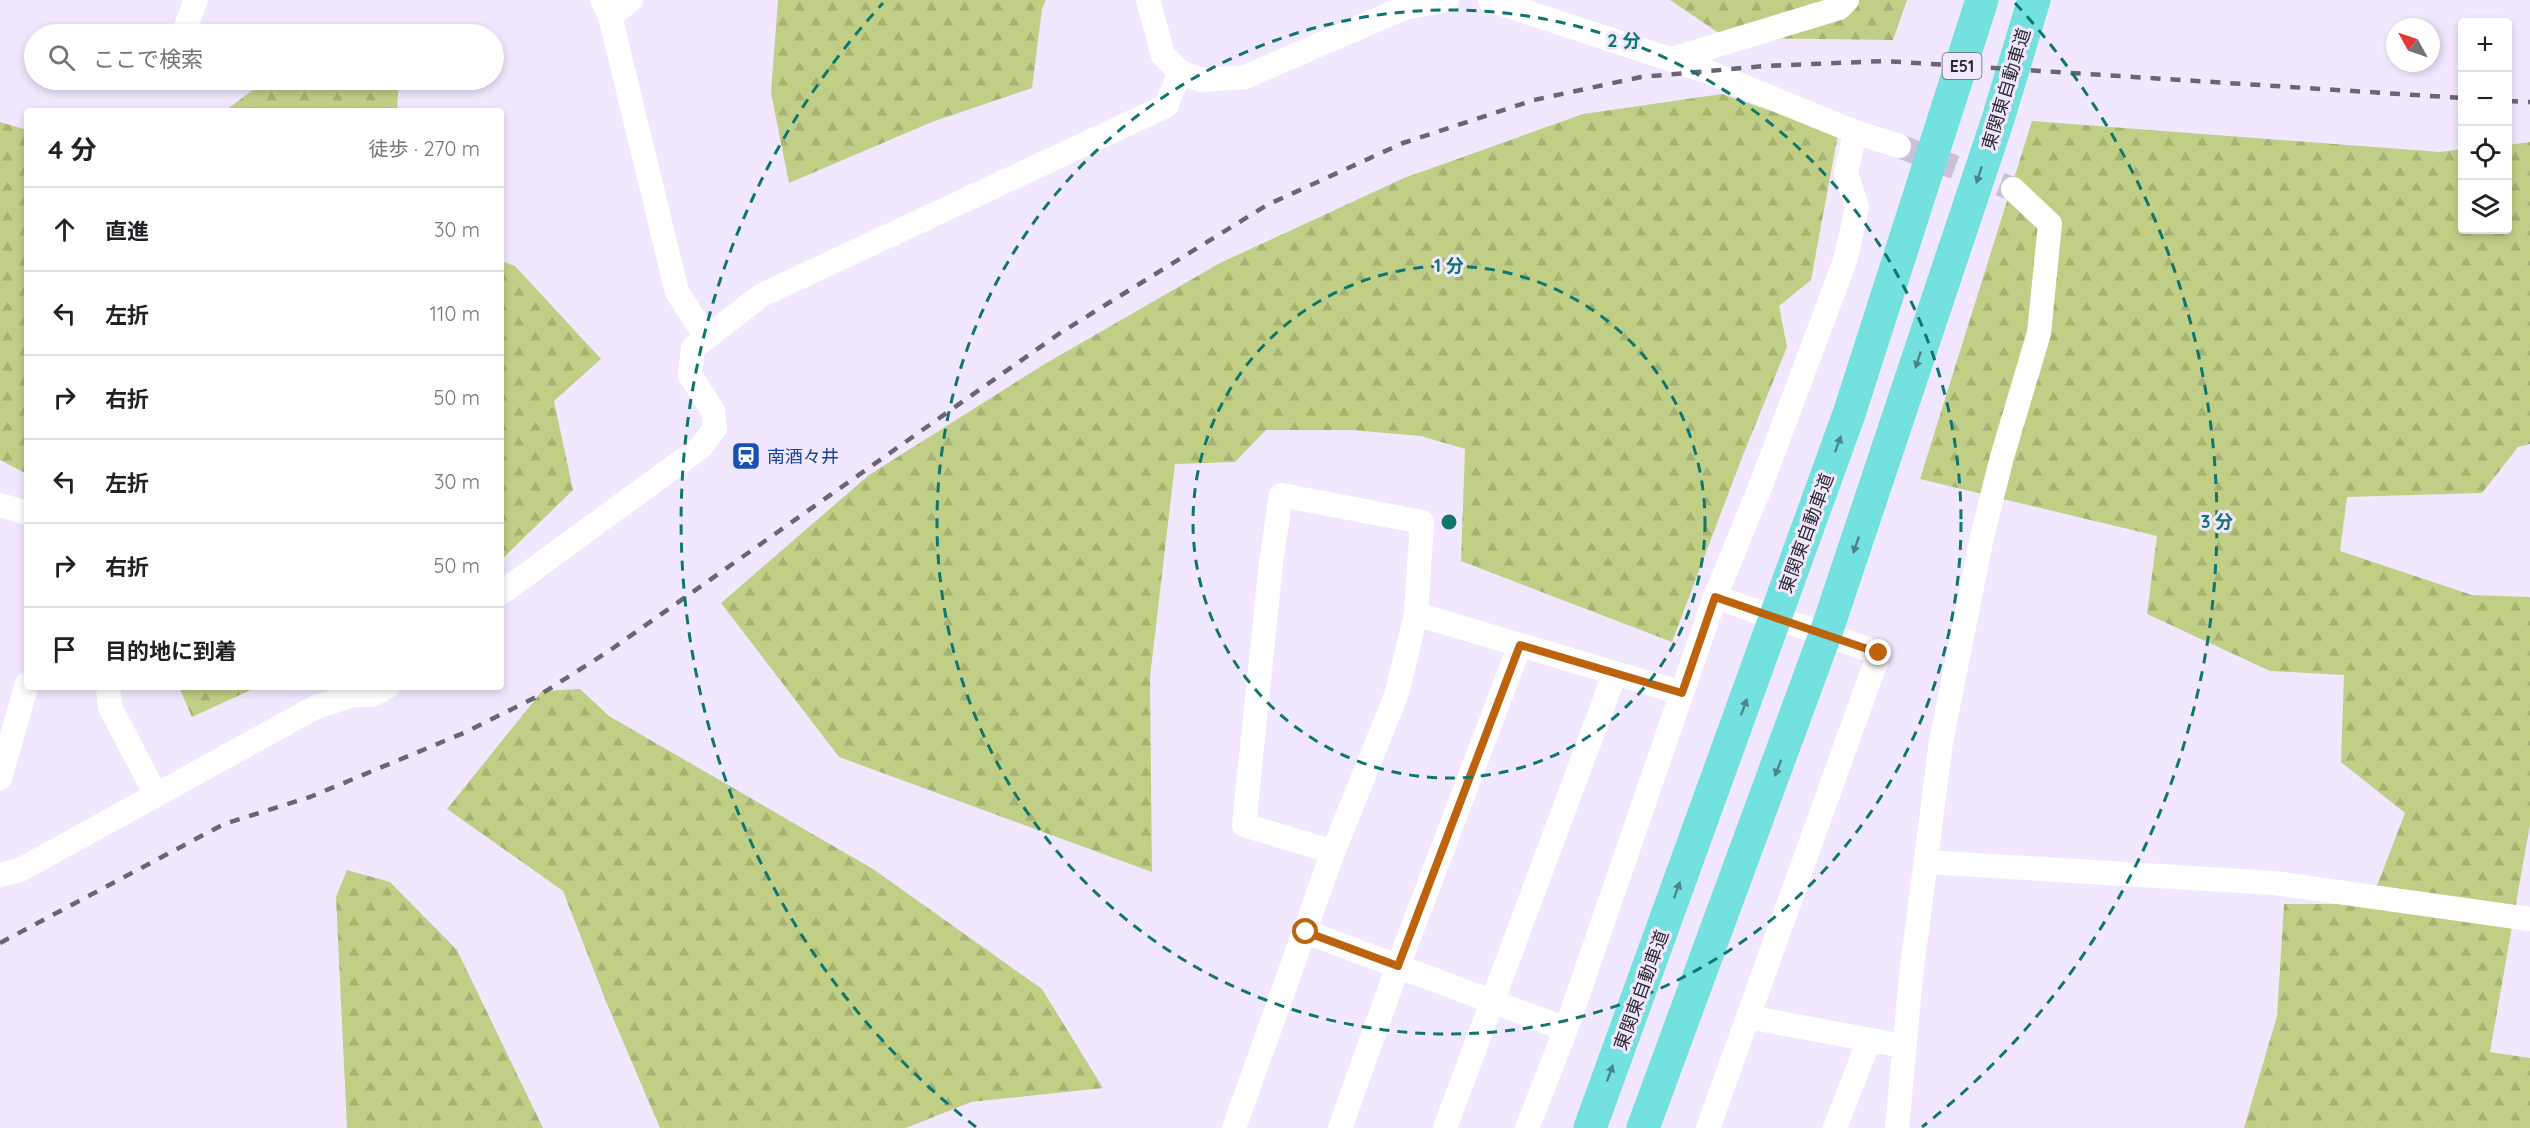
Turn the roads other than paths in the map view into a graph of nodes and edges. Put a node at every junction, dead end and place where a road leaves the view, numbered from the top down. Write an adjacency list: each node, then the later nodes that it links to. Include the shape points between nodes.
1 (196, 0): 10 (street)
2 (631, 0): 7 (street)
3 (1148, 0): 12 (street, via 1163,54)
4 (1447, 0): 12 (street, via 1404,8 1245,76 1201,80)
5 (1490, 0): 11 (street)
6 (1847, 0): 11 (street, via 1839,8)
7 (606, 8): 16 (street, via 677,292)
8 (1980, 9): 45 (highway, 東関東自動車道 / E51, one-way to 8, via 1849,414)
9 (2030, 11): 46 (highway, 東関東自動車道, one-way to 46, via 1998,119 1829,624)
10 (187, 24)
11 (1672, 59): 13 (street)
12 (1180, 72): 16 (street, via 1166,106 762,295)
13 (1855, 132): 14 (street); 20 (street, via 1846,173 1857,207 1846,258)
14 (1899, 146)
15 (2013, 189): 31 (street, via 2050,224 2039,333 1982,537 1941,742)
16 (706, 337): 19 (street, via 693,348 690,375 713,411 715,428 701,447)
17 (0, 505): 18 (street)
18 (24, 512)
19 (504, 591)
20 (1715, 597): 27 (street); 37 (street, via 1879,653)
21 (1416, 614): 22 (street); 30 (street, via 1397,693); 30 (street, via 1422,522 1281,495 1244,825)
22 (1520, 645): 23 (street); 35 (street)
23 (1615, 673): 27 (street); 36 (street)
24 (25, 690): 28 (street)
25 (108, 690): 29 (street, via 110,707)
26 (382, 690): 29 (street, via 316,707)
27 (1682, 693): 38 (street)
28 (0, 778)
29 (155, 793): 32 (street, via 20,870)
30 (1333, 852): 34 (street)
31 (1927, 862): 33 (street, via 2274,883); 40 (street)
32 (0, 875)
33 (2530, 919)
34 (1306, 932): 35 (street); 41 (street)
35 (1398, 966): 36 (street); 42 (street)
36 (1491, 1001): 38 (street); 43 (street)
37 (1748, 1017): 39 (street); 47 (street)
38 (1566, 1029): 44 (street)
39 (1869, 1040): 40 (street); 48 (street)
40 (1903, 1046): 49 (street)
41 (1234, 1128)
42 (1340, 1128)
43 (1445, 1128)
44 (1527, 1128)
45 (1590, 1128)
46 (1643, 1128)
47 (1708, 1128)
48 (1835, 1128)
49 (1897, 1128)

